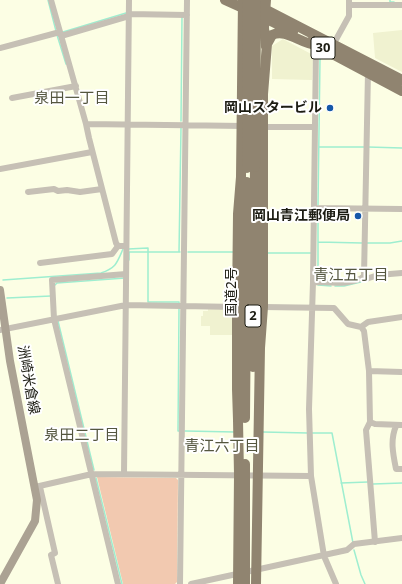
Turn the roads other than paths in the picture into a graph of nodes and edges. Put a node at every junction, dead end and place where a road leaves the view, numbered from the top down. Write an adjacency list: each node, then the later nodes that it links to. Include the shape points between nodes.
1 (52, 0): 13 (street)
2 (129, 0): 11 (street)
3 (187, 0): 12 (street)
4 (225, 0): 6 (highway, 30)
5 (256, 0): 30 (highway, 国道2号 / 2, bridge)
6 (245, 2): 10 (highway, 30); 26 (highway); 30 (highway, 国道2号 / 2, bridge)
7 (349, 2): 8 (street); 14 (street, via 349,16)
8 (393, 2): 9 (street)
9 (402, 5)
10 (265, 9): 14 (highway, 30); 15 (highway, 30); 17 (highway)
11 (129, 15): 12 (street); 13 (street); 24 (street)
12 (184, 15): 25 (street)
13 (60, 33): 16 (street); 20 (street)
14 (334, 44): 19 (highway, 30)
15 (316, 45): 17 (highway, via 284,33 276,33 269,39); 18 (highway, 30); 28 (street)
16 (0, 48)
17 (266, 55): 27 (highway)
18 (368, 72): 21 (highway, 30); 35 (street)
19 (402, 80)
20 (74, 87): 22 (street); 23 (street)
21 (402, 91)
22 (12, 98)
23 (86, 124): 24 (street); 29 (street)
24 (127, 124): 25 (street); 39 (street)
25 (185, 126): 26 (street); 47 (street)
26 (241, 126): 27 (street); 48 (highway)
27 (262, 127): 28 (street); 49 (highway)
28 (314, 127): 34 (street)
29 (91, 152): 31 (street); 32 (street)
30 (251, 168): 37 (highway, 国道2号 / 2); 55 (highway, 国道2号 / 2)
31 (0, 169)
32 (101, 189): 33 (street, via 80,192 54,189); 38 (street)
33 (28, 192)
34 (317, 208): 35 (street); 44 (street, via 314,253)
35 (365, 208): 36 (street); 43 (street)
36 (402, 209)
37 (254, 223): 56 (highway, via 258,261); 62 (highway, 国道2号 / 2)
38 (117, 248): 39 (street); 40 (street, via 112,254)
39 (126, 248): 42 (street)
40 (40, 263)
41 (402, 273): 43 (street)
42 (126, 277): 46 (street); 52 (street, via 52,280)
43 (363, 278): 44 (street, via 346,283)
44 (316, 282): 50 (street)
45 (0, 290): 54 (main road, 洲崎米倉線)
46 (126, 305): 47 (street); 52 (street); 65 (street)
47 (183, 306): 48 (street); 66 (street)
48 (237, 307): 59 (highway)
49 (263, 307): 50 (street); 56 (highway)
50 (312, 308): 53 (street, via 334,308 348,324); 69 (street, via 309,409)
51 (402, 317): 53 (street, via 368,322)
52 (54, 319): 54 (street); 64 (street)
53 (361, 328): 57 (street, via 364,331)
54 (3, 329): 70 (main road, 洲崎米倉線)
55 (246, 345): 59 (highway, via 242,357); 62 (highway, 国道2号 / 2, via 245,406)
56 (260, 348): 68 (highway)
57 (369, 371): 58 (street); 60 (street)
58 (402, 372)
59 (238, 420): 67 (highway)
60 (370, 422): 61 (street); 72 (street, via 366,430)
61 (399, 426): 63 (street, via 393,433 392,448 396,469)
62 (249, 464): 81 (highway, 国道2号 / 2, bridge); 82 (highway, 国道2号 / 2)
63 (402, 469)
64 (92, 474): 65 (street); 70 (street); 78 (street)
65 (124, 474): 66 (street)
66 (182, 474): 67 (street); 79 (street)
67 (239, 475): 68 (street); 75 (highway)
68 (258, 476): 69 (street); 74 (highway)
69 (311, 476): 73 (street)
70 (38, 487): 76 (main road, 洲崎米倉線, via 35,521); 77 (street, via 55,553 51,555)
71 (402, 538): 72 (street)
72 (375, 542): 73 (street, via 354,544 347,550)
73 (324, 556): 74 (street); 84 (street)
74 (256, 571): 75 (street); 83 (highway)
75 (238, 579): 80 (street)
76 (0, 584)
77 (58, 584)
78 (118, 584)
79 (180, 584)
80 (191, 584)
81 (245, 584)
82 (251, 584)
83 (256, 584)
84 (336, 584)

